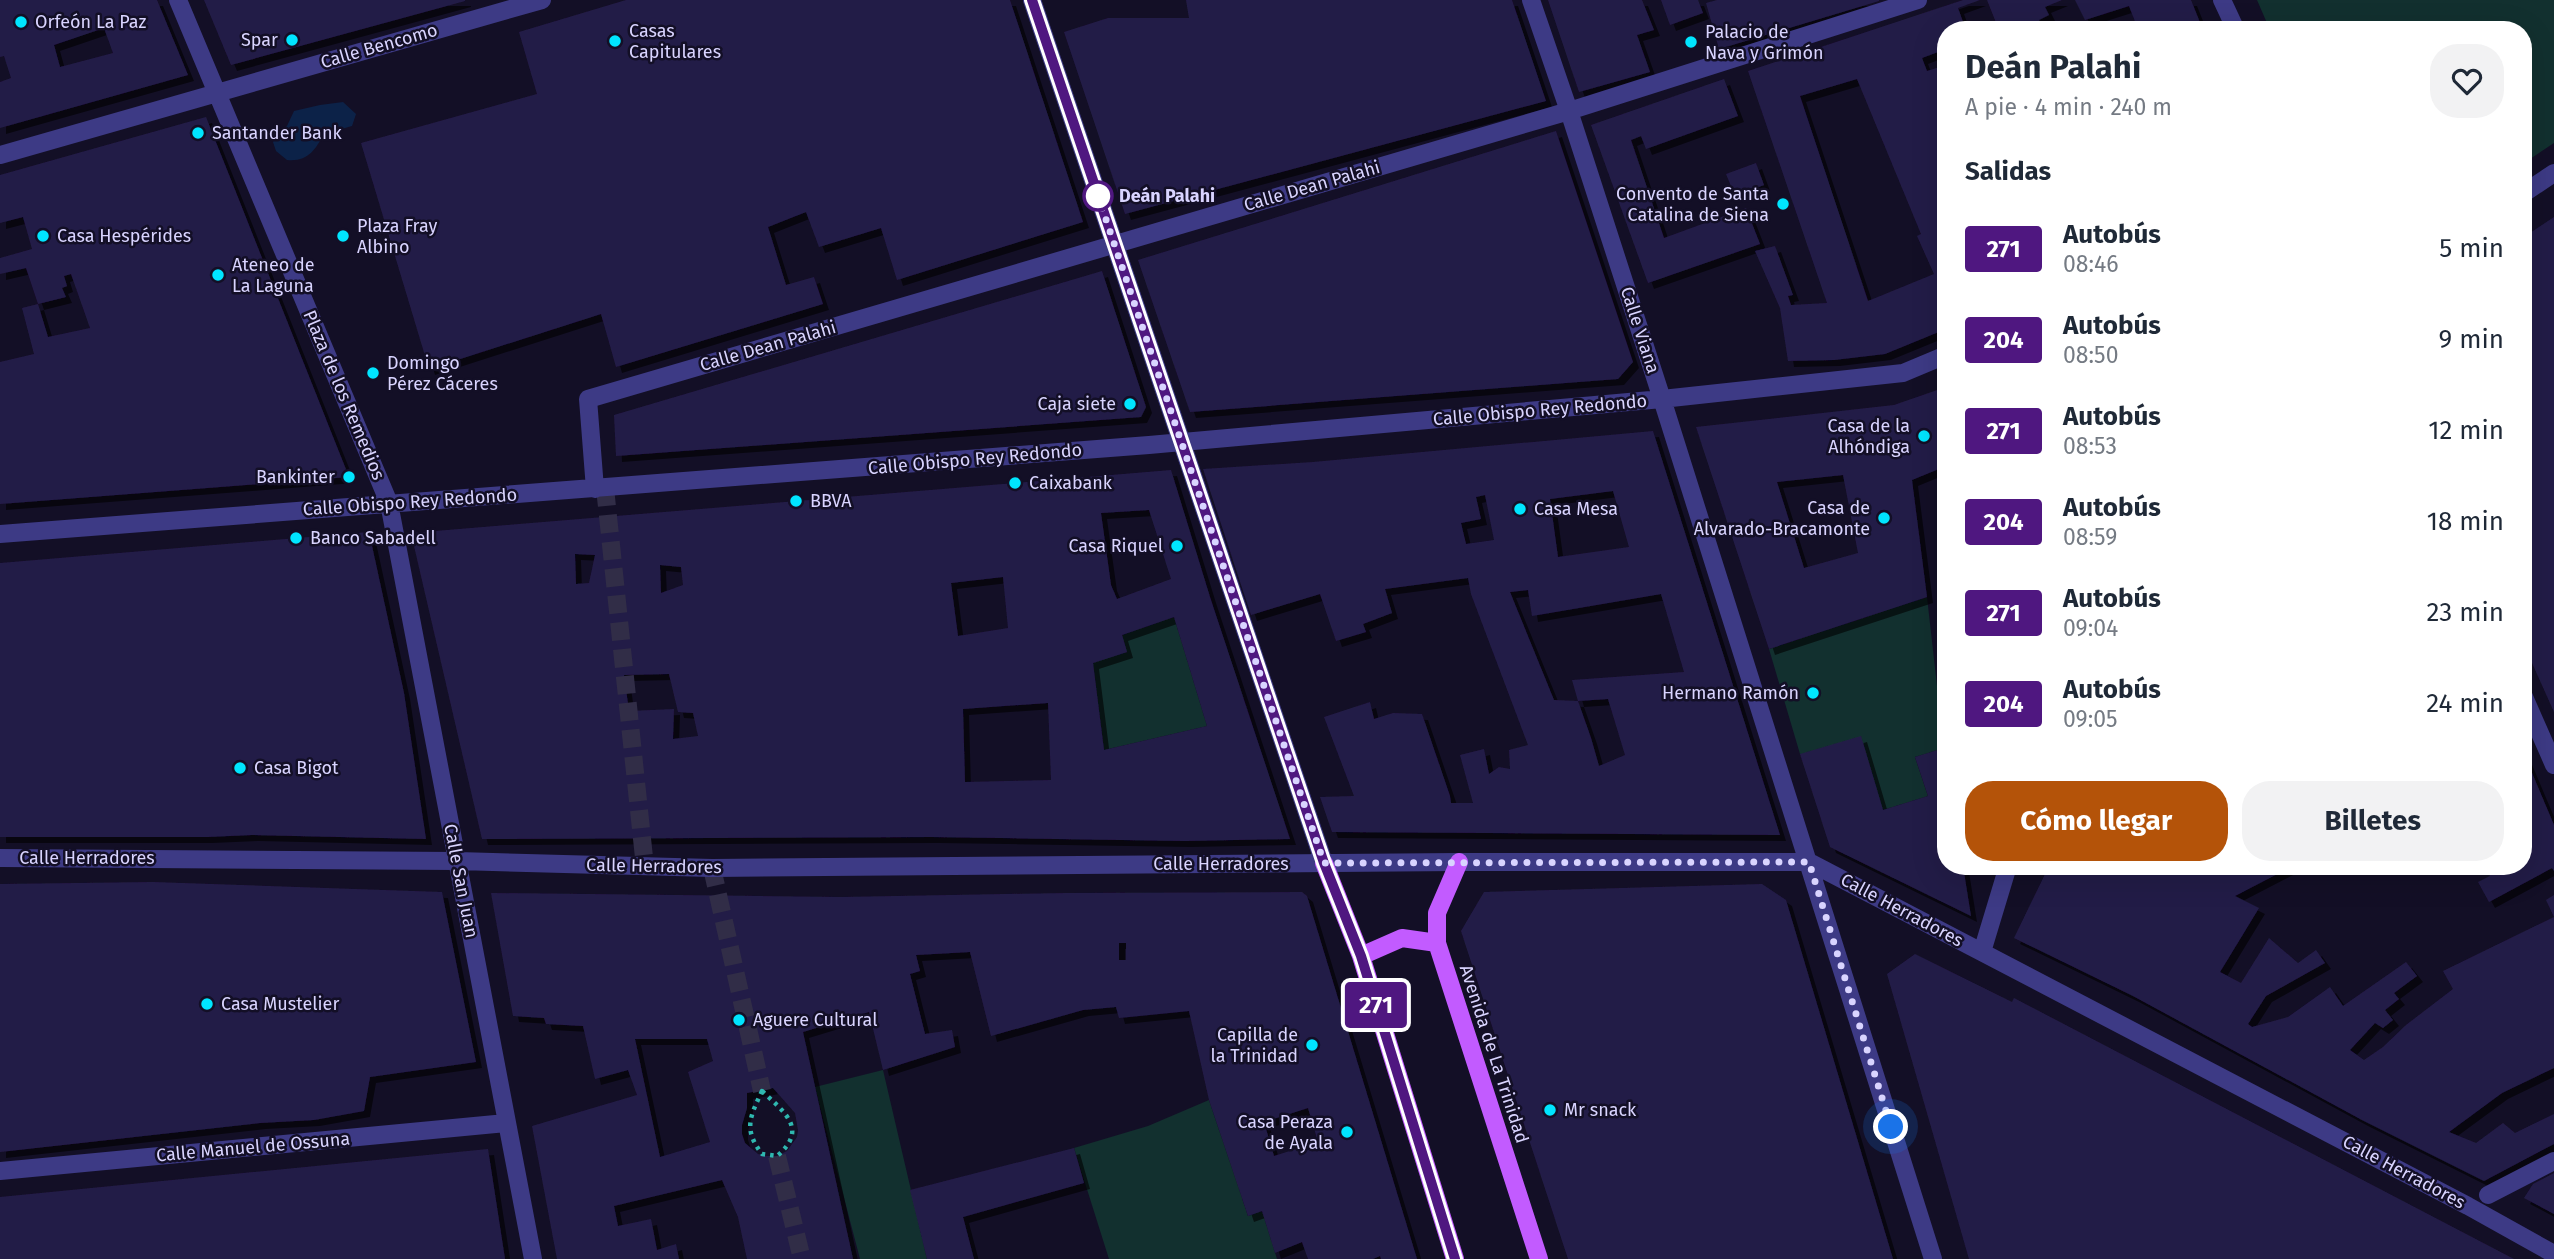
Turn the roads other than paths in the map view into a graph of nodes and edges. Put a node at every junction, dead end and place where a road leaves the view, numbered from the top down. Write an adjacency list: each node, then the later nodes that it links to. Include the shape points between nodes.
1 (178, 0): 8 (street, Plaza de los Remedios)
2 (542, 0): 8 (street, Calle Bencomo)
3 (1032, 0): 13 (street)
4 (1531, 0): 9 (street, Calle Viana)
5 (1918, 0): 9 (street, Calle Dean Palahi)
6 (2222, 0): 7 (street)
7 (2231, 21)
8 (217, 92): 10 (street, Calle Bencomo); 18 (street, Plaza de los Remedios)
9 (1569, 111): 13 (street, Calle Dean Palahi); 15 (street, Calle Viana)
10 (0, 155)
11 (2554, 173): 12 (street)
12 (2532, 188)
13 (1114, 244): 16 (street); 17 (street, Calle Dean Palahi, via 588,398)
14 (1937, 359): 15 (street, Calle Obispo Rey Redondo, via 1903,373)
15 (1662, 399): 16 (street, Calle Obispo Rey Redondo); 25 (street, Calle Viana)
16 (1181, 442): 17 (street, Calle Obispo Rey Redondo); 26 (street)
17 (595, 489): 18 (street, Calle Obispo Rey Redondo)
18 (389, 503): 19 (street, Calle Obispo Rey Redondo); 23 (street, Calle San Juan)
19 (0, 534)
20 (2532, 715): 21 (street)
21 (2554, 765)
22 (0, 858): 23 (street, Calle Herradores)
23 (458, 861): 26 (street, Calle Herradores, via 712,868); 31 (street, Calle San Juan)
24 (1459, 862): 25 (street, Calle Herradores); 26 (street, Calle Herradores); 28 (main road, Avenida de La Trinidad, via 1437,913)
25 (1809, 862): 29 (street, Calle Herradores); 39 (street, Calle Viana)
26 (1324, 863): 30 (main road)
27 (2005, 875): 29 (street)
28 (1437, 943): 30 (main road, via 1402,938); 38 (main road, Avenida de La Trinidad)
29 (1982, 952): 35 (street, Calle Herradores)
30 (1361, 956): 37 (main road)
31 (506, 1123): 33 (street, Calle Manuel de Ossuna); 36 (street, Calle San Juan)
32 (2554, 1161): 34 (street)
33 (0, 1171)
34 (2488, 1195)
35 (2554, 1254)
36 (533, 1259)
37 (1455, 1259)
38 (1539, 1259)
39 (1933, 1259)

